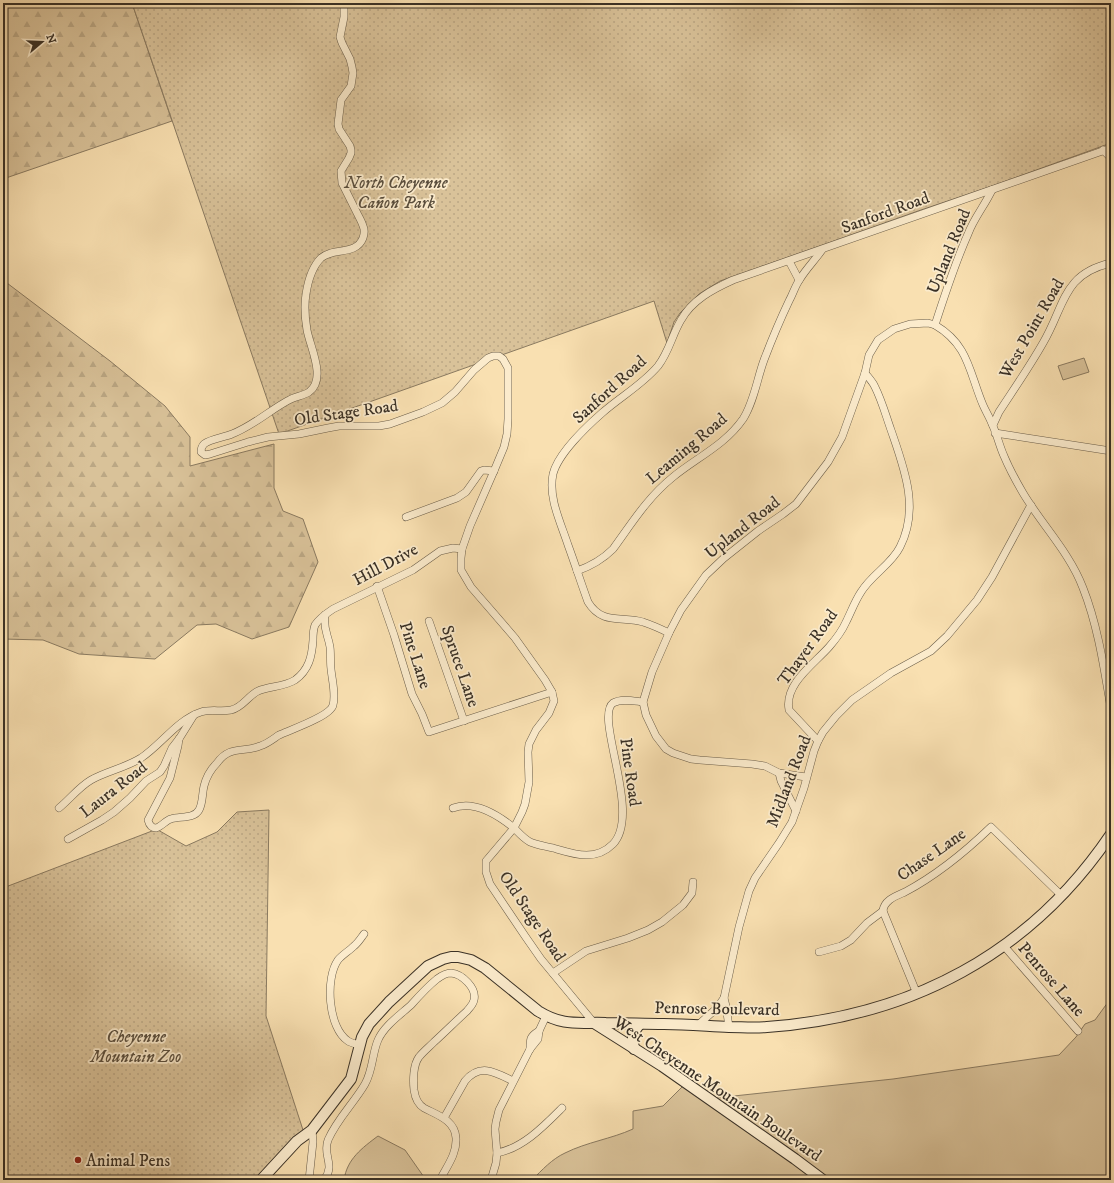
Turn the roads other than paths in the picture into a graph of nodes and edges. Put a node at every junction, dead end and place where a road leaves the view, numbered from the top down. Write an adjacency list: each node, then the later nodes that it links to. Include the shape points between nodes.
1 (344, 3): 15 (street, Old Stage Road, via 340,37 350,59 352,74 351,86 341,100 338,124 351,153 341,171 341,177 364,226 364,237 358,246 352,249 327,254 321,258 310,275 305,312 307,332 317,366 315,387 233,434 204,444 201,452 205,455 268,437 339,426 390,424 442,403 488,358 499,356 508,368 508,419 504,447)
2 (1111, 148): 3 (street, Sanford Road)
3 (1103, 150): 4 (street); 5 (street, Sanford Road)
4 (1111, 158)
5 (992, 190): 6 (street, Sanford Road); 10 (street, Upland Road, via 968,233)
6 (822, 250): 7 (street, Sanford Road); 9 (street, Leaming Road)
7 (789, 261): 9 (street); 19 (street, Sanford Road, via 719,286 703,296 681,320 657,367 592,422 561,458 552,482 553,498)
8 (1111, 263): 12 (street, West Point Road, via 1086,272 1069,288 1044,341)
9 (799, 280): 19 (street, Leaming Road, via 764,360 750,405 735,429 659,489 608,554 592,566)
10 (935, 325): 11 (street, Upland Road, via 910,324 885,335 873,347); 12 (street, via 953,338 965,356)
11 (865, 372): 23 (street, Upland Road, via 842,437 828,462 790,509 715,565 681,610); 30 (street, Thayer Road, via 875,386 902,462 908,485 910,514 897,554 859,593 842,630 810,666 788,698 789,710)
12 (992, 425): 13 (street)
13 (995, 433): 14 (street); 16 (street, via 1004,456)
14 (1111, 451)
15 (494, 471): 17 (street, via 481,471 466,492 457,498); 18 (street, Old Stage Road)
16 (1031, 505): 26 (street, via 1072,565 1086,595 1098,638); 30 (street, Midland Road, via 992,577 956,626 931,650 852,700 836,716)
17 (406, 517)
18 (462, 549): 20 (street, Hill Drive, via 440,551 413,570); 24 (street, Old Stage Road, via 461,570 465,578 515,638)
19 (577, 571): 23 (street, Sanford Road, via 588,602 596,612 610,619 643,622)
20 (377, 586): 21 (street, Hill Drive, via 333,608); 28 (street, Pine Lane, via 412,694 429,732)
21 (325, 615): 27 (street, via 313,633 308,665 297,678 282,686 257,691 231,710 208,710); 29 (street, via 334,696 330,711 262,746 224,754 207,777 197,813 166,820 155,828 148,820 170,778)
22 (429, 621): 28 (street, Spruce Lane)
23 (669, 633): 25 (street, Upland Road, via 652,672)
24 (552, 692): 28 (street); 36 (street, Old Stage Road, via 552,708 529,744 527,795)
25 (643, 702): 31 (street, via 656,736 666,749 673,753 691,759 765,766); 36 (street, Pine Road, via 620,701 612,704 608,712 623,806 620,830 612,844 600,852 584,856 530,842)
26 (1111, 709)
27 (194, 715): 29 (street, Laura Road); 33 (street, via 141,758 92,780)
28 (464, 722)
29 (179, 739): 38 (street, Laura Road, via 160,772 146,781 114,812)
30 (818, 741): 32 (street, Midland Road)
31 (779, 773): 32 (street); 35 (street)
32 (806, 777): 35 (street, Midland Road)
33 (59, 808)
34 (453, 808): 36 (street, Pine Road, via 466,805 484,810)
35 (796, 811): 47 (street, Midland Road, via 787,831 749,891)
36 (514, 828): 45 (street, Old Stage Road, via 486,861 487,878)
37 (1111, 834): 40 (street, Penrose Boulevard)
38 (68, 839)
39 (693, 882): 45 (street, via 692,893 683,905 662,922 634,936 586,951)
40 (1061, 895): 41 (street, Chase Lane, via 991,827 967,850 939,870 890,899 883,906); 43 (street, Penrose Boulevard, via 1033,923)
41 (883, 911): 44 (street, via 851,940 841,946); 46 (street)
42 (364, 934): 54 (street, via 356,945 338,960 330,990 332,1011 339,1030 348,1041)
43 (1004, 946): 46 (street, Penrose Boulevard); 53 (street, Penrose Lane)
44 (819, 952)
45 (553, 974): 49 (street, Old Stage Road)
46 (917, 994): 52 (street, Penrose Boulevard, via 875,1009 824,1020 765,1027)
47 (724, 998): 51 (street, Midland Road); 52 (street, Midland Road)
48 (546, 1016): 49 (street, Penrose Boulevard, via 568,1023); 54 (street, Penrose Boulevard, via 485,968 471,960 451,957 436,962 421,972 369,1024); 56 (street, via 539,1031 532,1034 530,1049)
49 (594, 1023): 50 (street, Penrose Boulevard); 55 (street, West Cheyenne Mountain Boulevard)
50 (640, 1024): 51 (street, Penrose Boulevard); 55 (street, via 634,1030 632,1038)
51 (698, 1025): 52 (street, Penrose Boulevard)
52 (729, 1027)
53 (1078, 1031)
54 (359, 1046): 59 (street, Penrose Boulevard, via 351,1078)
55 (634, 1049): 66 (street, West Cheyenne Mountain Boulevard)
56 (513, 1081): 58 (street, via 491,1071 474,1073 465,1081); 60 (street, via 497,1116)
57 (562, 1108): 60 (street, via 520,1144 508,1151)
58 (444, 1118): 63 (street, via 423,1107 416,1100 415,1068 419,1057 472,1006 474,995 469,985 452,973 435,981 382,1034 376,1046 368,1078 328,1141 326,1152 330,1165); 64 (street, via 454,1131 456,1142 454,1154)
59 (312, 1130): 61 (street, Penrose Boulevard, via 297,1141); 62 (street)
60 (497, 1153): 65 (street)
61 (261, 1180)
62 (309, 1180)
63 (324, 1180)
64 (440, 1180)
65 (491, 1180)
66 (823, 1180)

